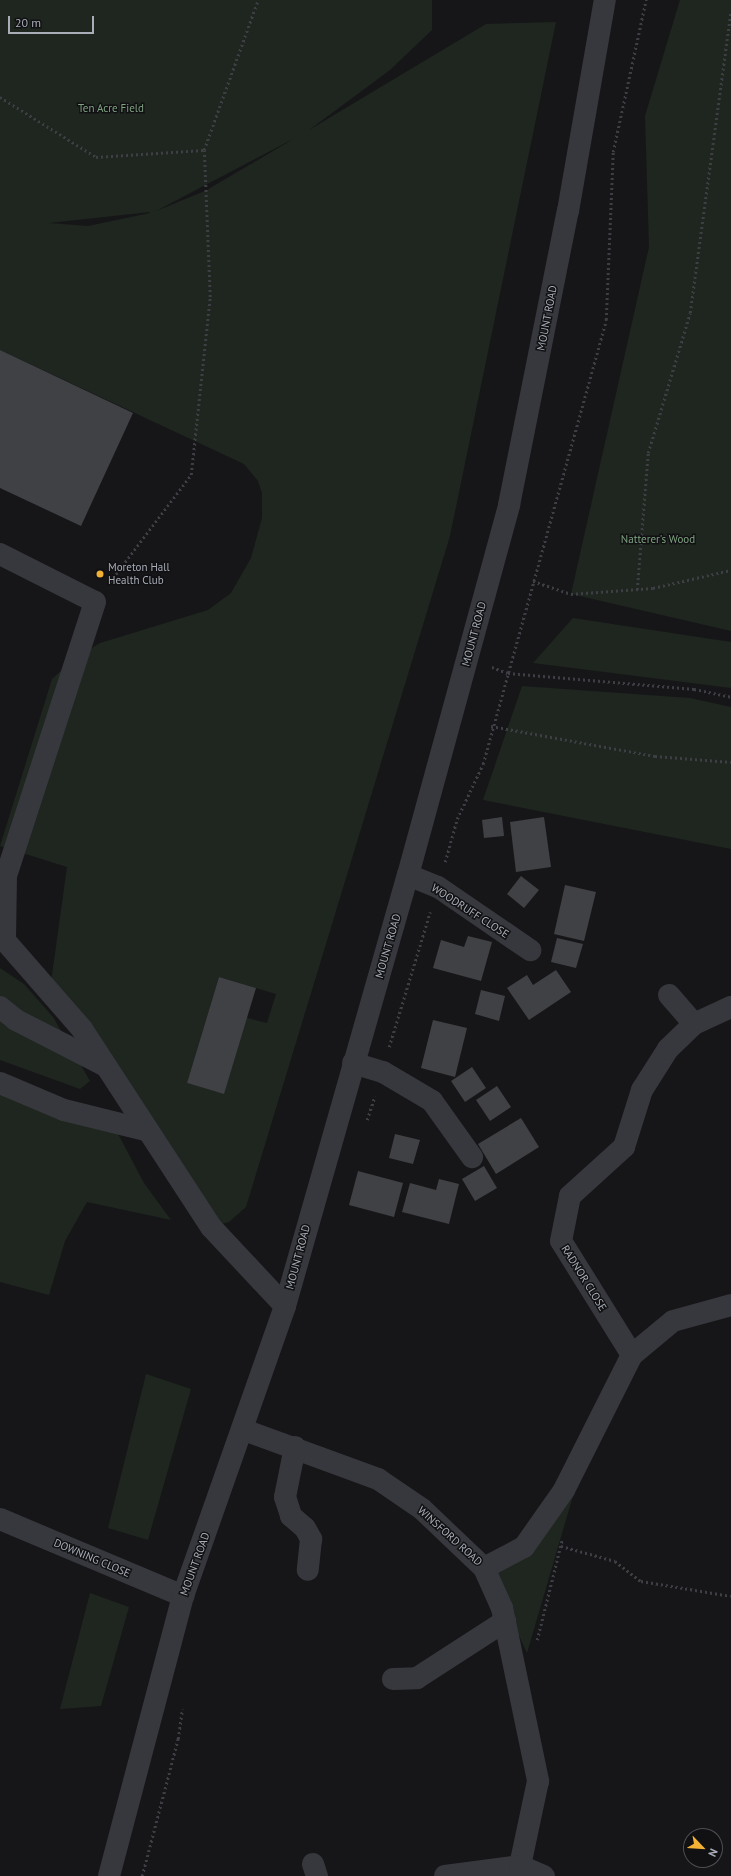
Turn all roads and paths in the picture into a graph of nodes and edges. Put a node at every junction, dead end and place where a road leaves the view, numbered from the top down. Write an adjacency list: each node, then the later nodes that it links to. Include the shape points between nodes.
1 (258, 0): 5 (path)
2 (605, 0): 11 (street, MOUNT ROAD, via 568,211 509,505)
3 (731, 11): 9 (path, via 690,313 648,454)
4 (0, 97): 5 (path, via 96,157)
5 (204, 150): 10 (path, via 210,297 191,475)
6 (0, 554): 10 (street)
7 (731, 570): 9 (path)
8 (533, 582): 9 (path, via 571,594)
9 (637, 590)
10 (95, 602): 16 (street, via 6,876)
11 (468, 659): 12 (path, via 508,673 694,689); 15 (street, MOUNT ROAD)
12 (731, 697)
13 (492, 726): 14 (path, via 655,756)
14 (731, 762)
15 (408, 875): 17 (street, WOODRUFF CLOSE, via 438,887); 22 (street, MOUNT ROAD)
16 (2, 936): 23 (street, via 82,1029)
17 (530, 950)
18 (670, 995): 21 (street)
19 (0, 1007): 23 (street, via 16,1020)
20 (730, 1007): 21 (street, RADNOR CLOSE)
21 (694, 1024): 29 (street, RADNOR CLOSE, via 668,1049 642,1090 624,1147 570,1196 561,1240)
22 (353, 1063): 26 (street, via 383,1072 432,1101); 28 (street, MOUNT ROAD)
23 (104, 1065): 25 (street)
24 (0, 1083): 25 (street, via 64,1110)
25 (145, 1130): 28 (street, via 211,1227)
26 (472, 1157)
27 (731, 1305): 29 (street, via 673,1321)
28 (285, 1306): 30 (street, MOUNT ROAD)
29 (632, 1356): 35 (street, via 564,1490 524,1547)
30 (244, 1430): 31 (street, WINSFORD ROAD); 37 (street, MOUNT ROAD)
31 (295, 1447): 35 (street, WINSFORD ROAD, via 378,1479 422,1509); 36 (street, via 285,1497 291,1516 305,1528 311,1539)
32 (0, 1519): 37 (street, DOWNING CLOSE)
33 (564, 1531): 34 (path)
34 (561, 1546): 38 (path, via 614,1561 641,1581); 40 (path)
35 (484, 1568): 39 (street, WINSFORD ROAD)
36 (308, 1570)
37 (183, 1596): 43 (street, MOUNT ROAD)
38 (731, 1596)
39 (505, 1621): 41 (street, via 417,1678); 42 (street, WINSFORD ROAD, via 538,1781)
40 (536, 1644)
41 (394, 1679)
42 (520, 1866): 44 (street); 45 (street)
43 (109, 1876)
44 (445, 1876)
45 (544, 1876)

